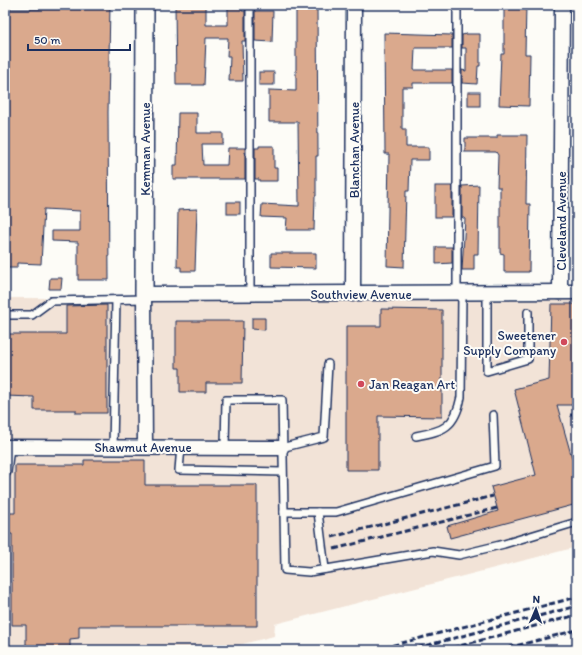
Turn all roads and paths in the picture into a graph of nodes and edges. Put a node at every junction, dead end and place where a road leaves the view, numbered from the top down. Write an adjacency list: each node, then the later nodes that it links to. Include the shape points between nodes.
1 (145, 5): 12 (street, Kemman Avenue)
2 (250, 5): 10 (lane)
3 (354, 5): 11 (street, Blanchan Avenue)
4 (457, 5): 8 (lane)
5 (562, 5): 6 (street, Cleveland Avenue)
6 (560, 292): 7 (street, Southview Avenue); 9 (street, Southview Avenue)
7 (577, 292)
8 (459, 293): 9 (street, Southview Avenue); 11 (street, Southview Avenue); 18 (lane, via 459,407 455,418 448,426 439,432)
9 (487, 293): 14 (lane, via 488,371 528,359)
10 (250, 294): 11 (street, Southview Avenue); 12 (street, Southview Avenue)
11 (353, 294)
12 (144, 296): 13 (lane); 21 (street)
13 (116, 300): 15 (lane, via 51,302 32,315); 20 (lane)
14 (528, 312)
15 (5, 315)
16 (328, 364): 24 (lane, via 324,437)
17 (493, 415): 28 (lane, via 495,466 336,512)
18 (416, 436)
19 (7, 447): 20 (street, Shawmut Avenue); 26 (lane)
20 (113, 447): 21 (street, Shawmut Avenue)
21 (145, 447): 22 (street, Shawmut Avenue)
22 (181, 447): 23 (street, Shawmut Avenue); 25 (lane, via 179,470)
23 (225, 447): 24 (street, Shawmut Avenue); 24 (lane, via 226,400 282,400)
24 (281, 448): 25 (lane)
25 (282, 472): 27 (lane)
26 (5, 474)
27 (284, 512): 28 (lane); 30 (lane, via 285,570 309,572)
28 (318, 512): 30 (lane)
29 (577, 522): 30 (lane, via 459,555 433,552)
30 (325, 569)

